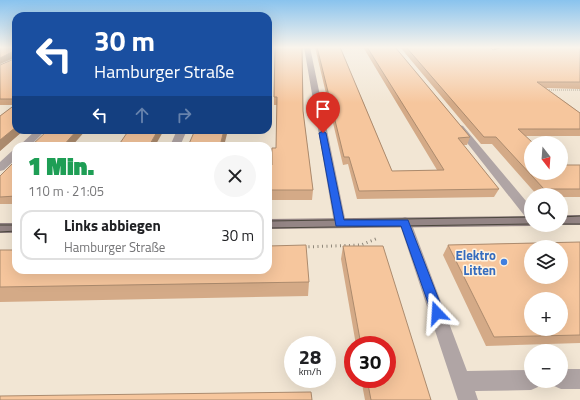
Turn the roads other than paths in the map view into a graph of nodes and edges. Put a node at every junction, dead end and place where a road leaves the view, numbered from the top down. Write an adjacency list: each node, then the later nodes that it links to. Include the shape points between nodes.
1 (310, 66): 12 (street)
2 (455, 122): 7 (street)
3 (37, 134): 4 (street)
4 (28, 142)
5 (12, 157): 6 (street)
6 (0, 168)
7 (524, 207)
8 (568, 220): 9 (street)
9 (580, 220)
10 (524, 221): 11 (street)
11 (405, 222): 12 (street); 19 (street)
12 (340, 223): 13 (street)
13 (272, 224)
14 (0, 228): 15 (street)
15 (12, 228)
16 (568, 379): 17 (street)
17 (580, 379)
18 (524, 380): 19 (street)
19 (462, 381): 20 (street)
20 (468, 400)

